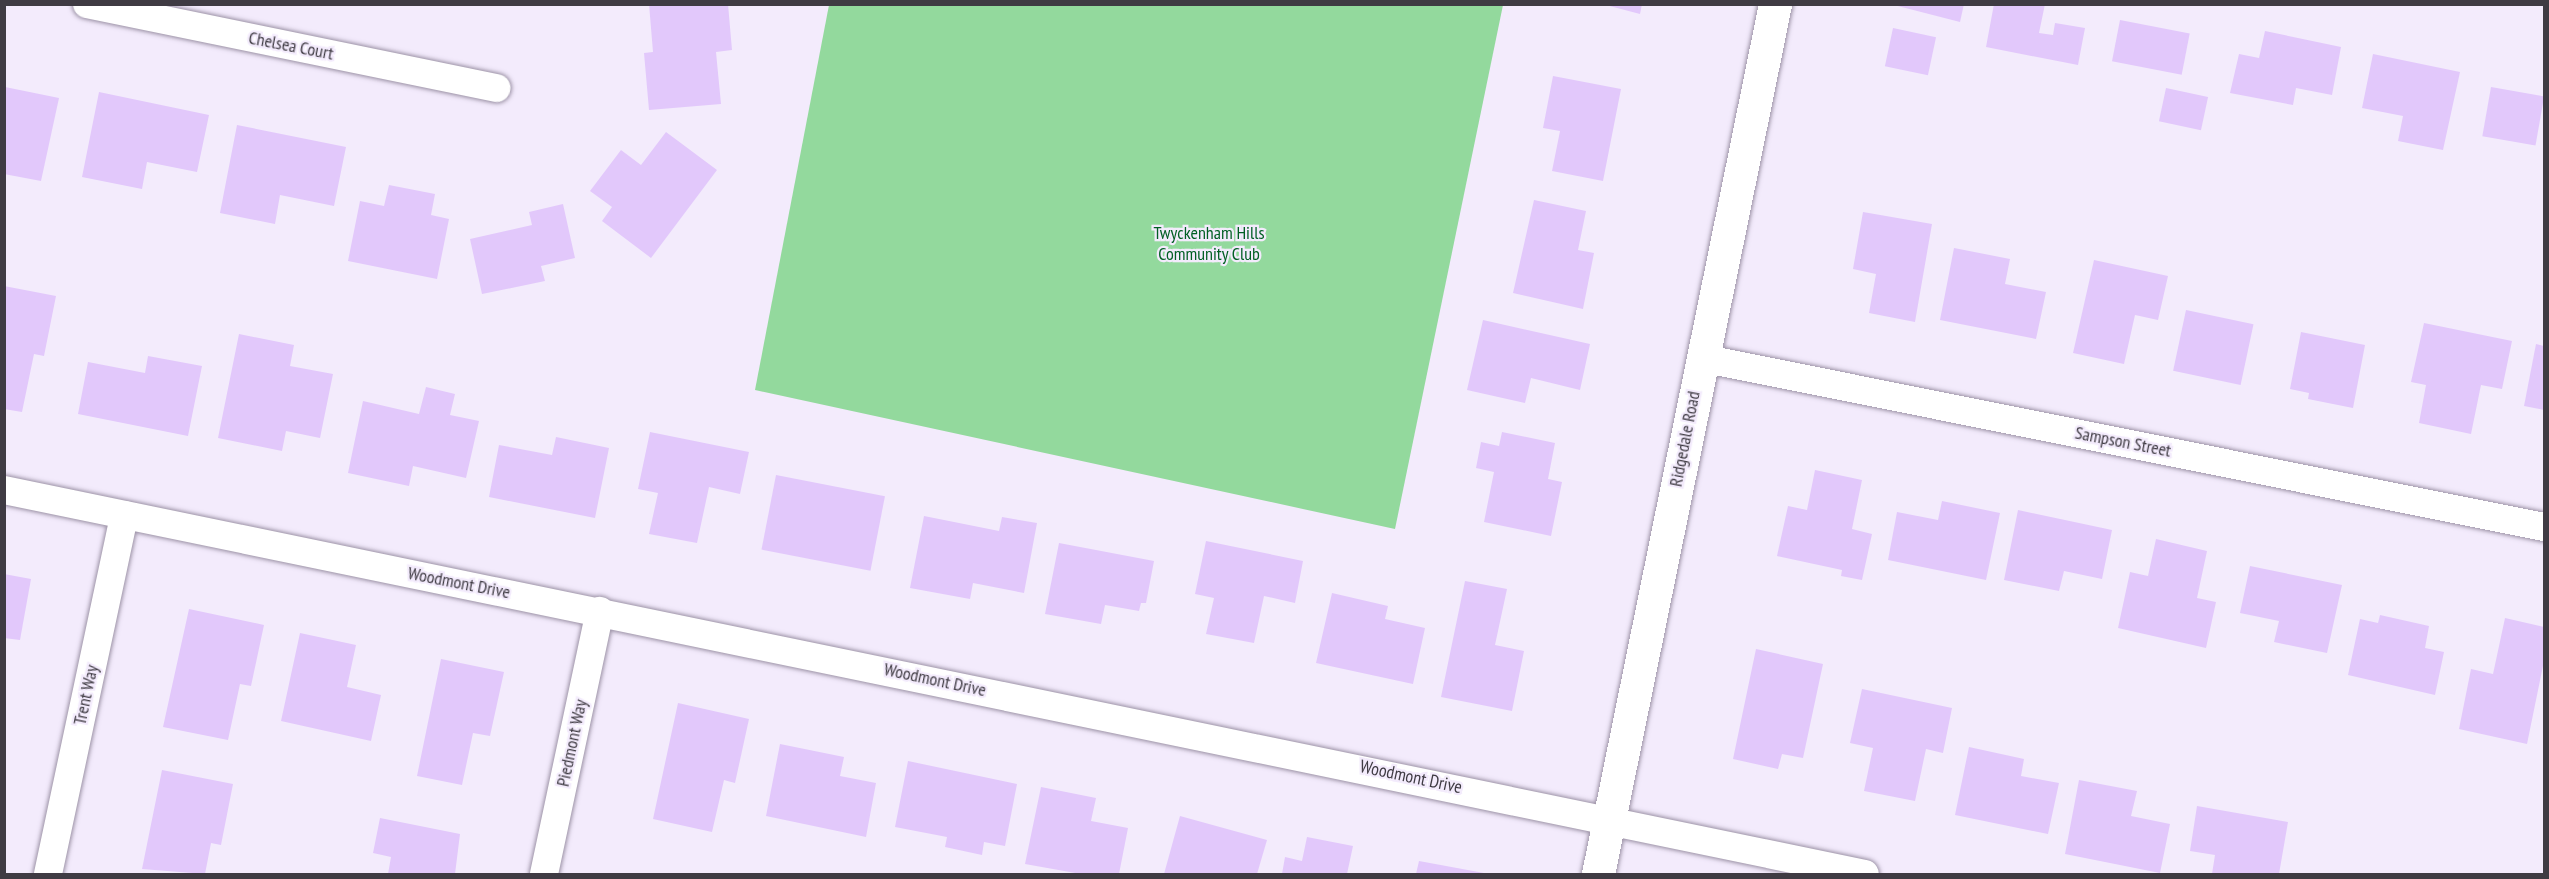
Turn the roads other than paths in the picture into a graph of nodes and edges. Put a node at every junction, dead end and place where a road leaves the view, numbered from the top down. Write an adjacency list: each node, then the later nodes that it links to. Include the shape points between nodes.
1 (87, 4): 3 (street, Chelsea Court)
2 (1775, 4): 4 (street, Ridgedale Road)
3 (496, 87)
4 (1701, 358): 7 (street, Sampson Street); 9 (street, Ridgedale Road)
5 (4, 490): 6 (street, Woodmont Drive)
6 (124, 515): 8 (street, Woodmont Drive); 10 (street, Trent Way)
7 (2544, 527)
8 (600, 611): 9 (street, Woodmont Drive); 11 (street, Piedmont Way)
9 (1610, 818): 12 (street, Ridgedale Road); 13 (street, Woodmont Drive)
10 (48, 874)
11 (544, 874)
12 (1598, 874)
13 (1865, 874)

